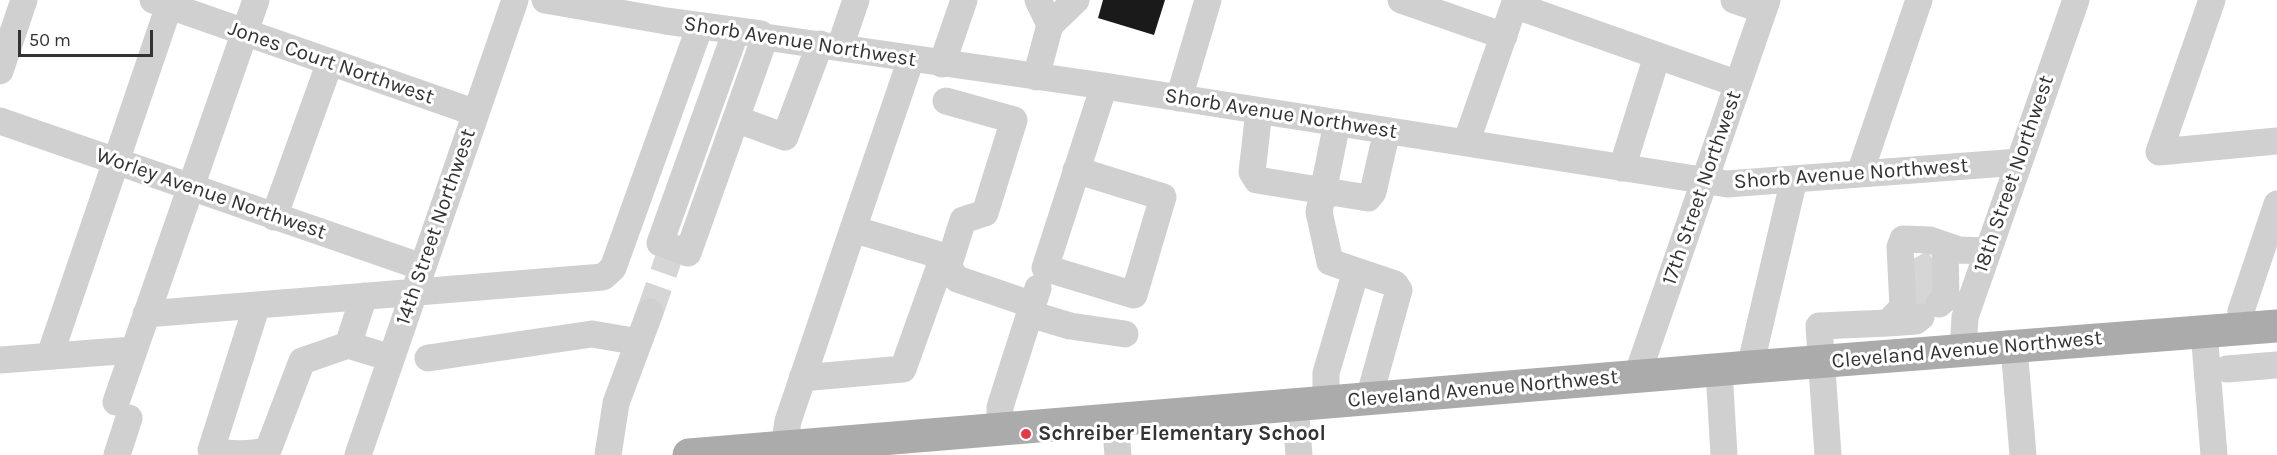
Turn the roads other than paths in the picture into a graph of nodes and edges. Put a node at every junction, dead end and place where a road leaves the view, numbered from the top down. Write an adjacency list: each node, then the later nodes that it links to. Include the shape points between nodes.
1 (24, 0): 30 (street)
2 (256, 0): 22 (street)
3 (515, 0): 37 (street, 14th Street Northwest)
4 (545, 0): 18 (street, Shorb Avenue Northwest)
5 (856, 0): 25 (street)
6 (964, 0): 29 (street)
7 (1038, 0): 19 (street)
8 (1076, 0): 19 (street)
9 (1208, 0): 34 (street)
10 (1401, 0): 23 (street)
11 (1734, 0): 17 (street)
12 (1919, 0): 48 (street)
13 (2076, 0): 45 (street, 18th Street Northwest)
14 (2212, 0): 42 (street, via 2159,153)
15 (164, 2): 22 (street, Jones Court Northwest); 44 (street)
16 (1515, 3): 23 (street); 26 (street)
17 (1765, 5): 32 (street, 17th Street Northwest)
18 (669, 10): 20 (street, Shorb Avenue Northwest)
19 (1050, 24): 31 (street)
20 (700, 26): 21 (street, Shorb Avenue Northwest); 62 (street, via 613,268 607,275)
21 (736, 31): 24 (street, Shorb Avenue Northwest); 38 (street, via 660,243 671,254 688,253)
22 (244, 33): 28 (street, Jones Court Northwest); 51 (street)
23 (1504, 36): 43 (street)
24 (765, 37): 25 (street, Shorb Avenue Northwest); 38 (street)
25 (830, 45): 27 (street, Shorb Avenue Northwest); 38 (street, via 785,137)
26 (1658, 56): 32 (street); 46 (street)
27 (911, 59): 29 (street, Shorb Avenue Northwest); 55 (street)
28 (330, 62): 37 (street, Jones Court Northwest); 54 (street)
29 (942, 64): 31 (street, Shorb Avenue Northwest)
30 (0, 71)
31 (1036, 77): 33 (street, Shorb Avenue Northwest)
32 (1738, 84): 50 (street, 17th Street Northwest)
33 (1104, 86): 34 (street, Shorb Avenue Northwest); 47 (street)
34 (1179, 98): 36 (street, Shorb Avenue Northwest)
35 (946, 101): 58 (street, via 1014,120 985,213 963,220)
36 (1259, 111): 40 (street, Shorb Avenue Northwest); 52 (street, via 1252,172 1257,180)
37 (476, 113): 59 (street, 14th Street Northwest)
38 (736, 119)
39 (0, 122): 44 (street, Worley Avenue Northwest)
40 (1336, 123): 41 (street, Shorb Avenue Northwest); 52 (street)
41 (1387, 131): 43 (street, Shorb Avenue Northwest); 52 (street, via 1373,192 1368,198)
42 (2277, 141)
43 (1466, 143): 46 (street, Shorb Avenue Northwest)
44 (117, 162): 51 (street, Worley Avenue Northwest); 77 (street)
45 (2019, 162): 48 (street, Shorb Avenue Northwest); 56 (street, 18th Street Northwest)
46 (1622, 168): 50 (street, Shorb Avenue Northwest)
47 (1076, 170): 63 (street); 63 (street, via 1163,197 1134,295)
48 (1860, 173): 49 (street, Shorb Avenue Northwest)
49 (1794, 178): 50 (street, Shorb Avenue Northwest, via 1727,184); 84 (street)
50 (1704, 180): 86 (street, 17th Street Northwest)
51 (191, 188): 54 (street, Worley Avenue Northwest); 67 (street)
52 (1324, 189): 60 (street, via 1319,212 1329,262)
53 (2277, 204): 57 (street)
54 (274, 217): 59 (street, Worley Avenue Northwest)
55 (853, 229): 58 (street, via 939,255); 87 (street)
56 (1988, 251): 61 (street, via 1959,250); 76 (street, 18th Street Northwest, via 1965,317)
57 (2267, 261): 69 (street, via 2241,311)
58 (945, 263): 63 (street, via 957,279); 87 (street, via 903,369)
59 (422, 267): 62 (street, 14th Street Northwest)
60 (1356, 271): 88 (street, via 1395,284 1399,290); 89 (street, via 1326,373)
61 (1922, 289): 78 (street); 82 (street, via 1819,326)
62 (414, 292): 64 (street); 79 (street, 14th Street Northwest)
63 (1037, 292): 71 (street, via 1070,326); 91 (street, via 1000,407)
64 (364, 296): 65 (street); 73 (street)
65 (257, 304): 67 (street); 94 (street)
66 (650, 312): 72 (street)
67 (146, 314): 75 (street)
68 (2277, 326): 69 (main road, Cleveland Avenue Northwest)
69 (2241, 328): 70 (main road, Cleveland Avenue Northwest)
70 (2204, 331): 74 (main road, Cleveland Avenue Northwest); 105 (street)
71 (1125, 334)
72 (639, 342): 80 (street, via 592,333); 98 (street, via 616,403)
73 (348, 345): 79 (street); 95 (street, via 302,361)
74 (2014, 347): 76 (main road, Cleveland Avenue Northwest); 104 (street)
75 (133, 350): 77 (street); 96 (street)
76 (1963, 351): 78 (main road, Cleveland Avenue Northwest)
77 (50, 355): 81 (street)
78 (1908, 355): 82 (main road, Cleveland Avenue Northwest)
79 (391, 358): 97 (street, 14th Street Northwest)
80 (428, 358)
81 (0, 360)
82 (1822, 362): 84 (main road, Cleveland Avenue Northwest); 103 (street)
83 (2277, 365): 85 (street)
84 (1735, 368): 86 (main road, Cleveland Avenue Northwest); 102 (street)
85 (2227, 369)
86 (1637, 376): 88 (main road, Cleveland Avenue Northwest)
87 (802, 378): 92 (street)
88 (1369, 398): 89 (main road, Cleveland Avenue Northwest)
89 (1310, 403): 90 (main road, Cleveland Avenue Northwest); 101 (street)
90 (1115, 419): 91 (main road, Cleveland Avenue Northwest); 100 (street)
91 (1000, 428): 93 (main road, Cleveland Avenue Northwest)
92 (784, 447): 93 (main road, Cleveland Avenue Northwest); 99 (main road, Cleveland Avenue Northwest)
93 (872, 447)
94 (210, 452): 95 (street)
95 (267, 452)
96 (117, 455)
97 (358, 455)
98 (608, 455)
99 (689, 455)
100 (1118, 455)
101 (1299, 455)
102 (1724, 455)
103 (1828, 455)
104 (2023, 455)
105 (2214, 455)

